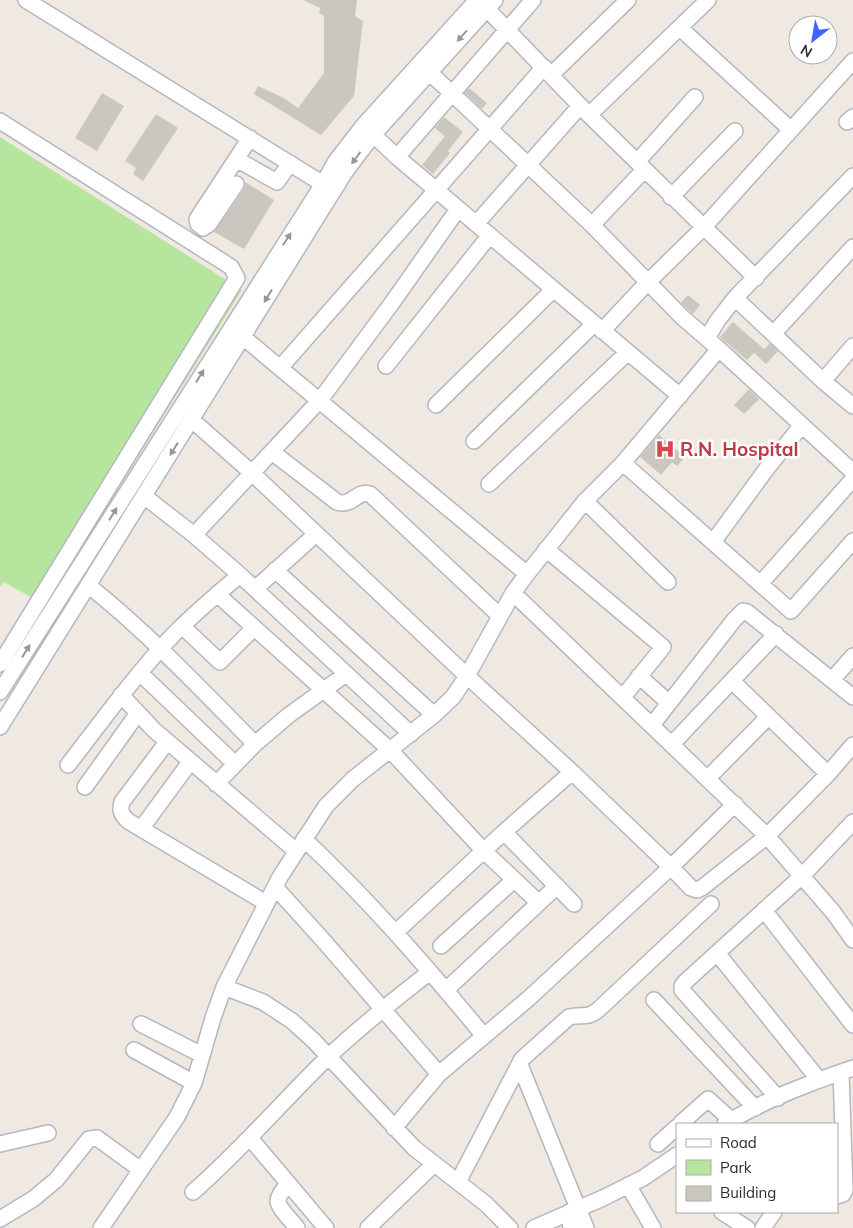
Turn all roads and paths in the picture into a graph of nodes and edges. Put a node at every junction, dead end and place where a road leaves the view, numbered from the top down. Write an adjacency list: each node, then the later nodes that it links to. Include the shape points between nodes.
1 (26, 0): 19 (street)
2 (533, 0): 7 (street)
3 (628, 0): 9 (street)
4 (708, 0): 6 (street)
5 (486, 3): 7 (street); 10 (street, one-way to 10); 16 (street)
6 (680, 28): 13 (street); 15 (street)
7 (507, 30): 9 (street); 11 (street)
8 (853, 61): 15 (street)
9 (548, 71): 13 (street); 17 (street)
10 (430, 72): 11 (street); 16 (street)
11 (451, 93): 17 (street); 20 (street)
12 (696, 97): 24 (street)
13 (585, 110): 23 (street); 24 (street)
14 (0, 122): 86 (street, via 231,267 237,278)
15 (790, 129): 34 (street)
16 (368, 130): 20 (street); 27 (street, via 336,161); 43 (street, one-way to 43)
17 (489, 130): 23 (street); 28 (street)
18 (735, 131): 29 (street)
19 (250, 138): 21 (street); 22 (street)
20 (397, 157): 28 (street)
21 (240, 161): 22 (street, via 277,182); 26 (street, via 197,219 198,224 203,228 209,224); 31 (street)
22 (290, 163): 27 (street)
23 (527, 164): 32 (street); 33 (street)
24 (640, 166): 29 (street); 33 (street)
25 (853, 176): 37 (street)
26 (236, 184)
27 (323, 184): 94 (street, one-way to 27)
28 (436, 190): 30 (street); 49 (street)
29 (671, 197): 34 (street)
30 (458, 209): 32 (street); 52 (street)
31 (212, 211)
32 (476, 224): 35 (street)
33 (592, 225): 38 (street)
34 (702, 228): 37 (street); 38 (street)
35 (490, 235): 39 (street); 48 (street)
36 (853, 247): 42 (street)
37 (756, 278): 40 (street)
38 (647, 282): 41 (street); 44 (street)
39 (553, 290): 41 (street); 54 (street)
40 (735, 298): 42 (street); 44 (street)
41 (598, 328): 47 (street); 57 (street)
42 (773, 334): 50 (street)
43 (242, 337): 49 (street); 55 (street)
44 (707, 338): 46 (street)
45 (853, 346): 50 (street)
46 (719, 349): 51 (street); 56 (street)
47 (627, 352): 51 (street); 63 (street)
48 (386, 366)
49 (280, 368): 52 (street)
50 (823, 381): 53 (street)
51 (680, 396): 59 (street)
52 (320, 400): 58 (street); 72 (street)
53 (851, 402)
54 (436, 405)
55 (192, 420): 61 (street); 64 (street, one-way to 64)
56 (802, 425): 60 (street); 69 (street)
57 (474, 441)
58 (272, 452): 61 (street); 80 (street, via 337,502 344,504 360,494 370,494)
59 (623, 463): 65 (street); 69 (street)
60 (853, 472)
61 (252, 473): 66 (street); 67 (street)
62 (853, 479): 75 (street)
63 (489, 484)
64 (144, 496): 67 (street); 76 (street)
65 (585, 501): 70 (street); 74 (street)
66 (316, 534): 71 (street); 89 (street)
67 (194, 535): 73 (street)
68 (853, 541): 75 (street, via 791,611)
69 (713, 542): 75 (street)
70 (546, 549): 72 (street); 90 (street, via 663,646)
71 (275, 570): 77 (street); 100 (street)
72 (527, 574): 78 (street)
73 (240, 575): 77 (street); 79 (street)
74 (668, 582)
75 (760, 584)
76 (88, 585): 84 (street); 103 (street)
77 (255, 589): 88 (street)
78 (513, 593): 80 (street); 96 (street)
79 (217, 594): 81 (street); 82 (street)
80 (500, 616): 89 (street)
81 (182, 626): 82 (street, via 220,662); 84 (street)
82 (254, 628): 93 (street)
83 (776, 634): 91 (street); 92 (street); 98 (street, via 747,612 738,614)
84 (161, 648): 87 (street); 106 (street)
85 (853, 656): 91 (street)
86 (0, 664)
87 (140, 673): 95 (street); 111 (street)
88 (346, 674): 93 (street); 104 (street)
89 (467, 676): 100 (street, via 453,697); 113 (street)
90 (639, 676): 96 (street); 98 (street)
91 (832, 680): 97 (street)
92 (732, 681): 101 (street); 107 (street)
93 (323, 690): 106 (street); 109 (street)
94 (0, 692)
95 (122, 695): 99 (street); 112 (street)
96 (623, 697): 102 (street)
97 (853, 698)
98 (669, 703): 102 (street)
99 (138, 713): 105 (street); 117 (street)
100 (434, 716): 104 (street)
101 (768, 717): 114 (street); 115 (street)
102 (652, 725): 107 (street)
103 (0, 727)
104 (411, 734): 109 (street)
105 (167, 742): 110 (street); 120 (street, via 122,802 123,816)
106 (255, 744): 111 (street)
107 (672, 744): 115 (street)
108 (853, 745): 114 (street)
109 (390, 750): 124 (street, via 353,779 326,806); 125 (street)
110 (190, 762): 116 (street); 120 (street)
111 (235, 764): 116 (street)
112 (68, 765)
113 (572, 772): 121 (street); 126 (street)
114 (828, 774): 122 (street)
115 (708, 778): 118 (street)
116 (216, 784): 124 (street)
117 (85, 787)
118 (736, 804): 122 (street); 126 (street)
119 (848, 827): 123 (street); 127 (street)
120 (141, 829): 132 (street)
121 (504, 832): 125 (street); 129 (street)
122 (766, 836): 126 (street, via 697,890); 127 (street)
123 (853, 844)
124 (300, 845): 130 (street); 136 (street, via 347,880)
125 (484, 851): 128 (street); 136 (street)
126 (671, 867): 147 (street)
127 (802, 876): 135 (street); 137 (street)
128 (514, 880): 131 (street); 138 (street)
129 (557, 886): 131 (street); 133 (street)
130 (275, 887): 132 (street); 144 (street)
131 (539, 903): 142 (street)
132 (266, 904): 141 (street)
133 (574, 904)
134 (711, 904): 151 (street, via 592,1015 569,1017)
135 (764, 910): 139 (street); 146 (street)
136 (396, 932): 140 (street)
137 (853, 940)
138 (441, 946)
139 (717, 953): 154 (street); 156 (street, via 685,982 682,990)
140 (430, 972): 142 (street); 144 (street)
141 (224, 987): 149 (street); 150 (street, via 263,1002 292,1021)
142 (446, 990): 147 (street)
143 (654, 1000): 157 (street)
144 (383, 1009): 150 (street); 153 (street)
145 (141, 1024): 149 (street)
146 (853, 1025)
147 (484, 1036): 153 (street)
148 (134, 1050): 155 (street)
149 (202, 1055): 155 (street)
150 (328, 1057): 160 (street); 163 (street)
151 (522, 1059): 169 (street); 174 (street, via 520,1064)
152 (847, 1070): 154 (street); 172 (street)
153 (439, 1074): 160 (street)
154 (819, 1080): 156 (street)
155 (194, 1083): 168 (street, via 177,1117)
156 (778, 1098): 157 (street)
157 (755, 1108): 158 (street)
158 (728, 1122): 159 (street, via 708,1099)
159 (681, 1123)
160 (394, 1128): 167 (street)
161 (676, 1128): 165 (street)
162 (48, 1133): 164 (street)
163 (250, 1138): 170 (street); 173 (street)
164 (0, 1144)
165 (658, 1144)
166 (676, 1156): 171 (street)
167 (434, 1164): 169 (street); 183 (street)
168 (141, 1170): 177 (street, via 96,1138 89,1139 56,1180); 180 (street)
169 (458, 1182): 179 (street, via 486,1204)
170 (288, 1183): 181 (street, via 278,1201); 182 (street)
171 (628, 1185): 174 (street); 187 (street)
172 (844, 1187)
173 (193, 1192)
174 (574, 1210): 178 (street); 185 (street); 186 (street)
175 (724, 1213): 188 (street)
176 (773, 1213): 189 (street)
177 (0, 1219)
178 (555, 1223): 184 (street)
179 (501, 1225)
180 (101, 1228)
181 (297, 1228)
182 (326, 1228)
183 (368, 1228)
184 (534, 1228)
185 (571, 1228)
186 (586, 1228)
187 (653, 1228)
188 (747, 1228)
189 (763, 1228)

